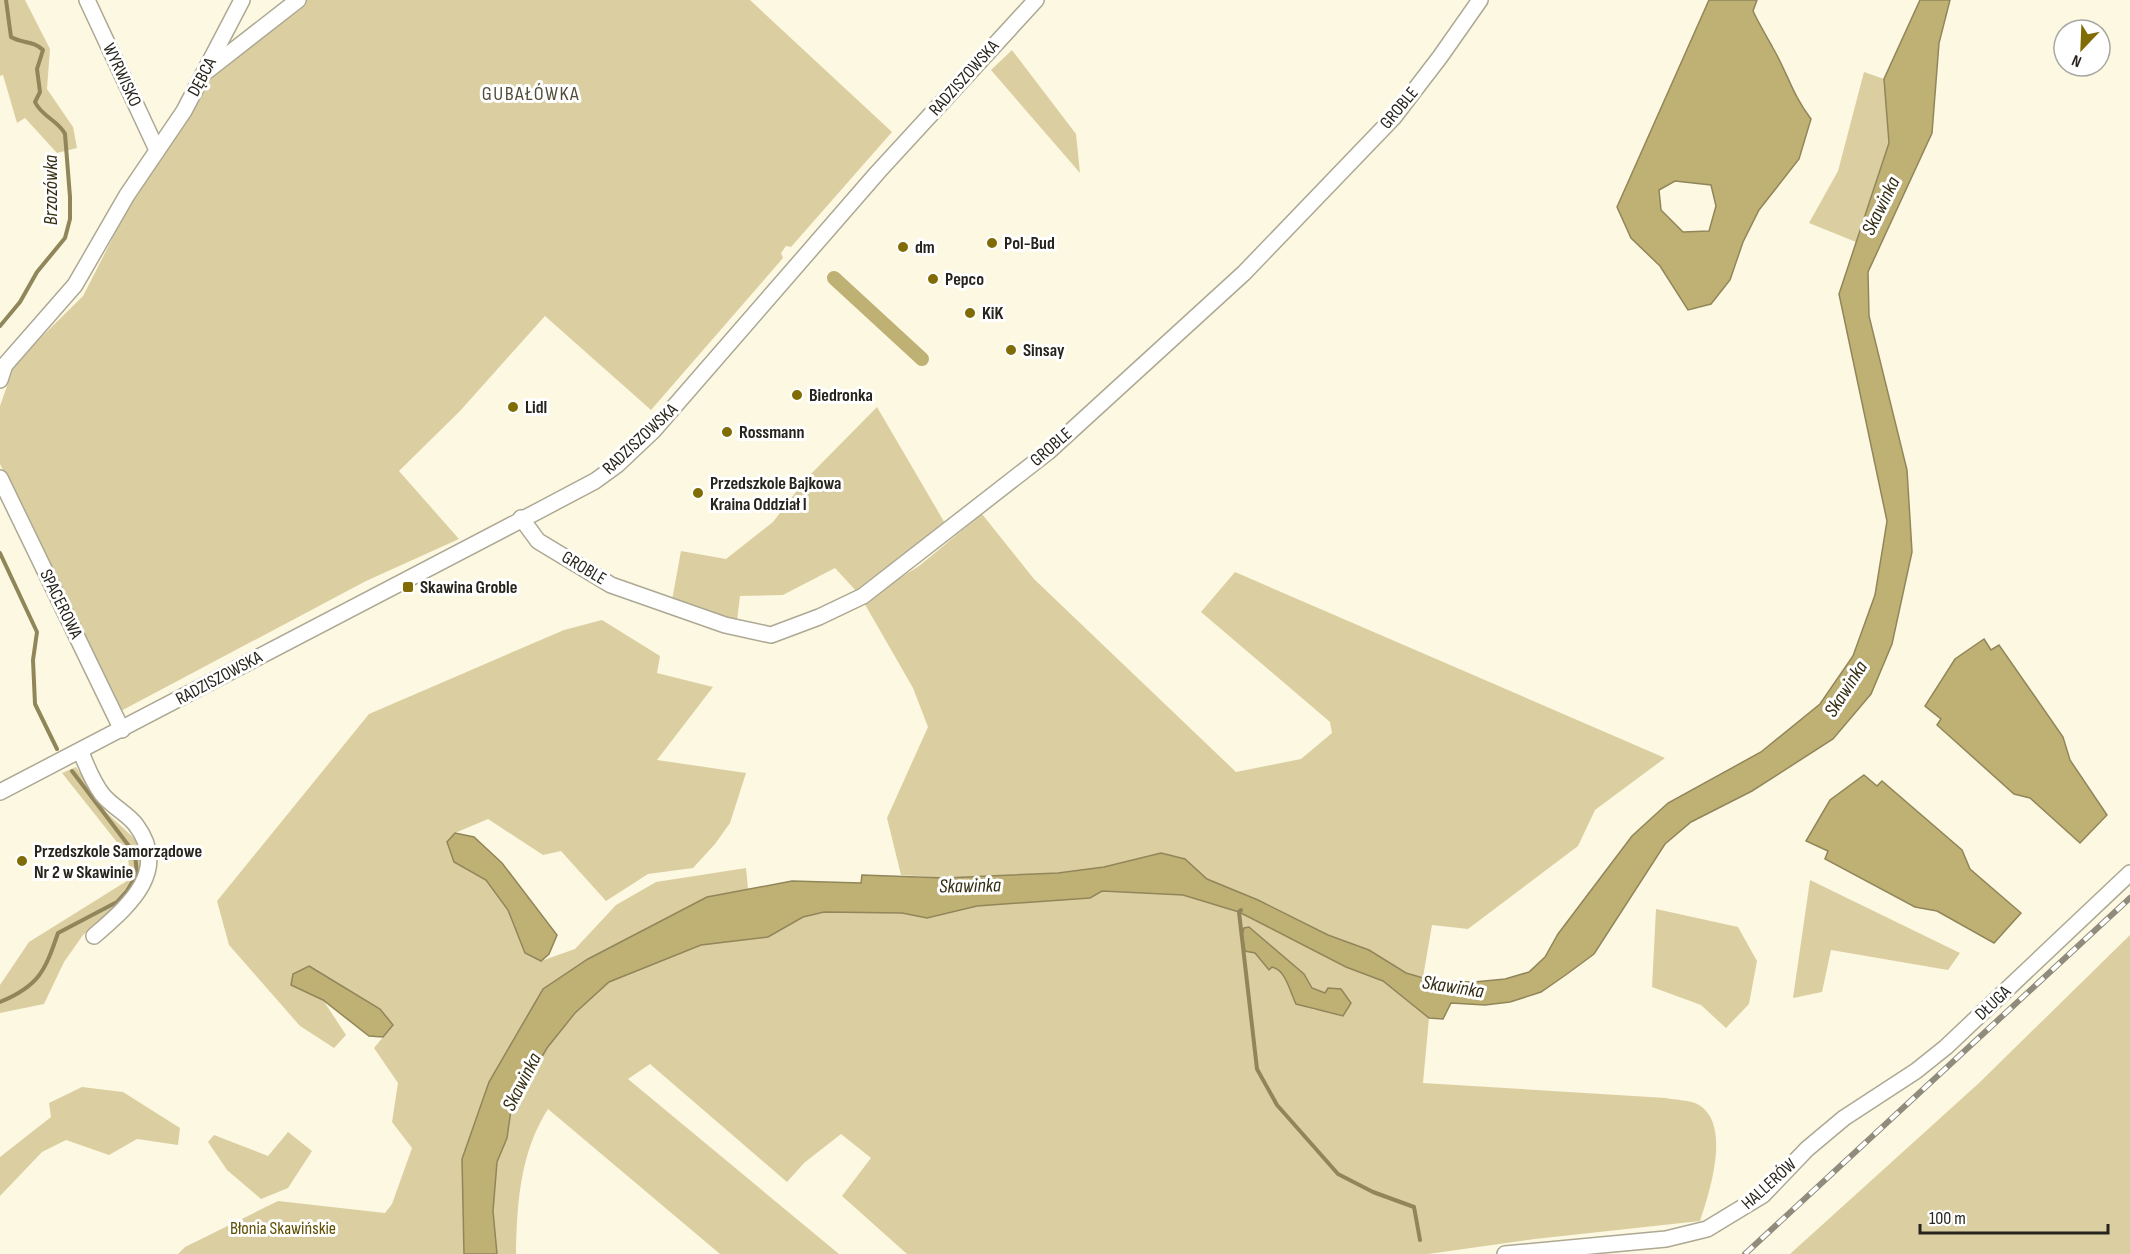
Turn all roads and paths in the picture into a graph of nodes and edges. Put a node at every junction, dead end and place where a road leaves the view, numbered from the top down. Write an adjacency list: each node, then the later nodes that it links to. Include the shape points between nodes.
1 (87, 0): 7 (street, WYRWISKO)
2 (242, 0): 6 (street, DĘBCA)
3 (297, 0): 6 (street)
4 (1036, 0): 10 (street, RADZISZOWSKA, via 878,172 653,431 594,481)
5 (1480, 0): 10 (street, GROBLE, via 1394,117 1244,273 1048,452 863,596 771,635 725,625 611,585 538,541)
6 (204, 73): 7 (street, DĘBCA)
7 (157, 150): 8 (street, via 75,285 5,366)
8 (0, 380)
9 (0, 478): 11 (street, SPACEROWA)
10 (521, 518): 11 (street, RADZISZOWSKA)
11 (122, 730): 12 (street, RADZISZOWSKA)
12 (81, 752): 13 (street, RADZISZOWSKA); 15 (street, via 102,793 136,825 151,852 140,889)
13 (0, 792)
14 (2130, 873): 16 (street, DŁUGA, via 1946,1047)
15 (94, 936)
16 (1844, 1118): 17 (street, HALLERÓW, via 1763,1195 1707,1229 1666,1239)
17 (1505, 1254)

